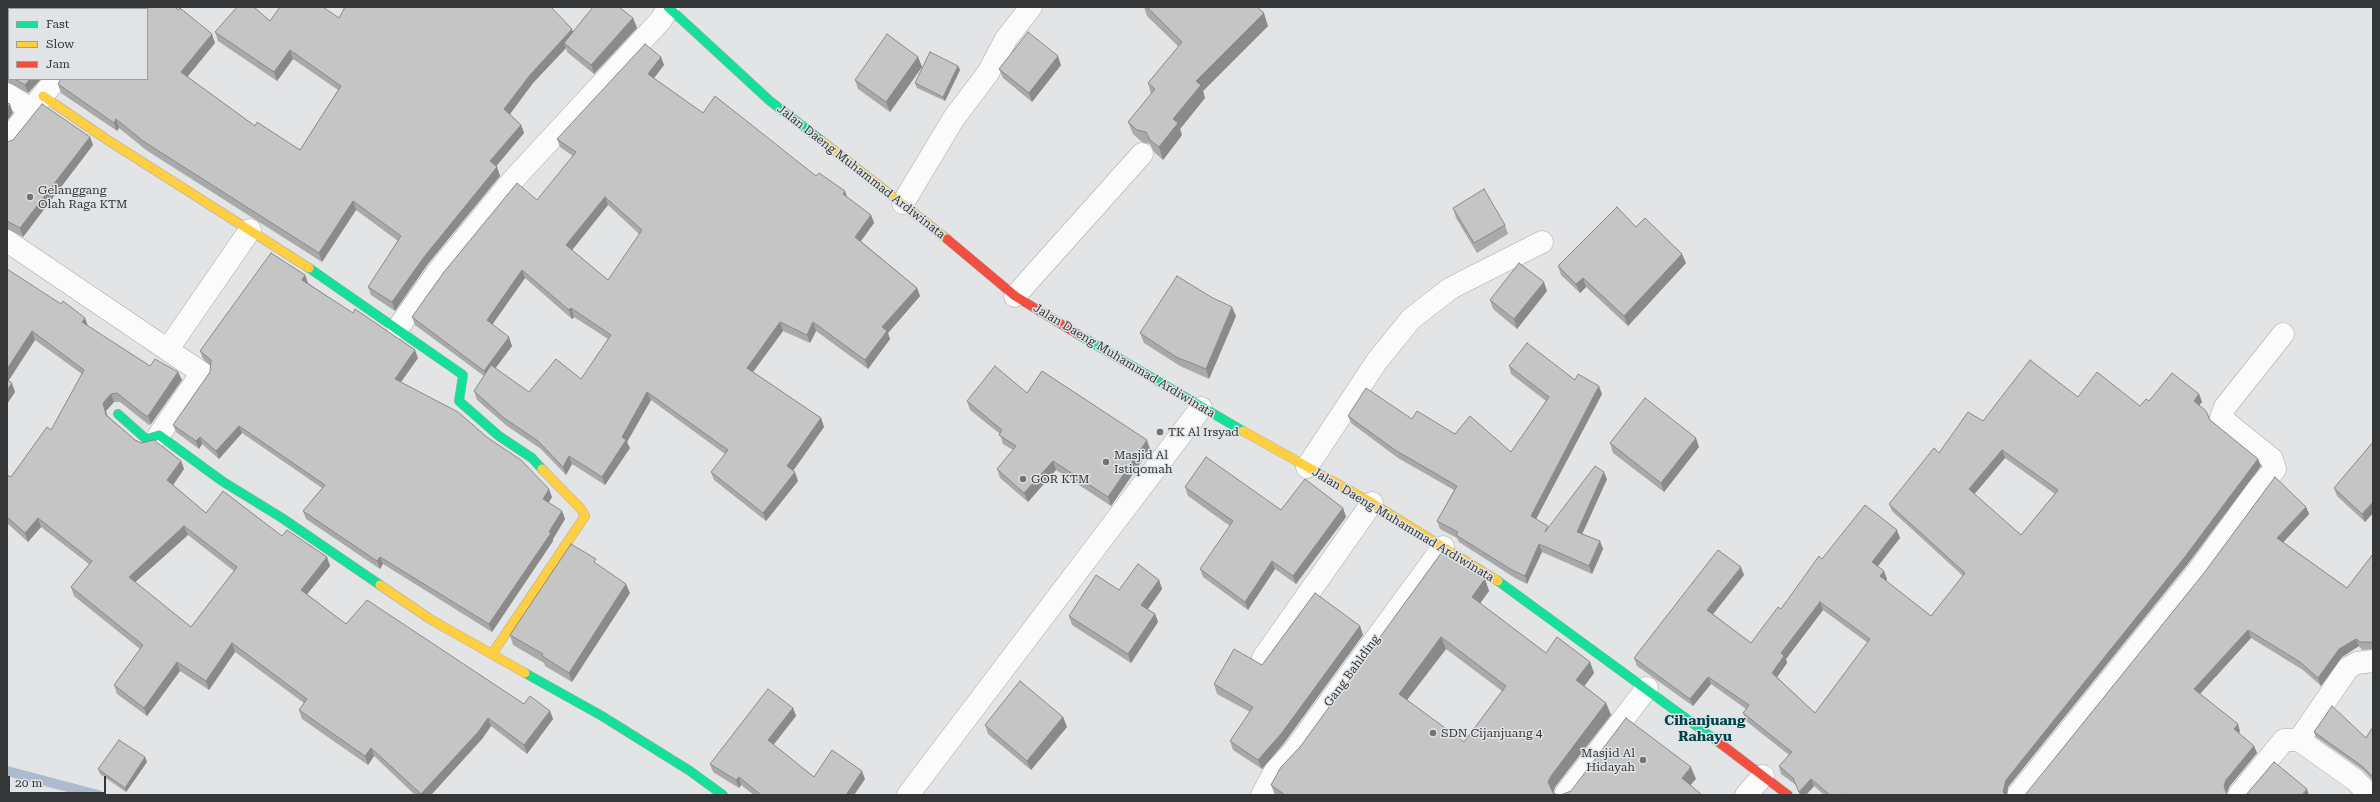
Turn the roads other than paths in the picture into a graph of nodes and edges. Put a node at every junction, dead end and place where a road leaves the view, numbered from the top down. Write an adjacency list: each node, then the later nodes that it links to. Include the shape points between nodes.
1 (669, 7): 7 (street, Jalan Daeng Muhammad Ardiwinata, via 770,101); 12 (street, via 661,20 513,180 437,273)
2 (1031, 7): 7 (street, via 1006,39 988,73 954,118)
3 (7, 94): 4 (street)
4 (44, 95): 5 (street); 8 (street, via 106,140)
5 (7, 140)
6 (1142, 154): 11 (street)
7 (903, 203): 11 (street, Jalan Daeng Muhammad Ardiwinata)
8 (250, 230): 12 (street); 14 (street)
9 (7, 241): 14 (street)
10 (1542, 242): 18 (street, via 1451,288 1411,319 1377,360)
11 (1015, 296): 15 (street, Jalan Daeng Muhammad Ardiwinata)
12 (398, 328): 21 (street, via 463,375 459,401 499,436 532,458 585,516)
13 (2283, 334): 33 (street, via 2225,407 2221,418 2272,459 2275,469 2192,579)
14 (168, 349): 17 (street, via 202,373)
15 (1201, 408): 18 (street, Jalan Daeng Muhammad Ardiwinata); 28 (street)
16 (118, 414): 17 (street, via 146,439)
17 (159, 435): 21 (street, via 216,477 282,518 430,619)
18 (1307, 467): 19 (street, Jalan Daeng Muhammad Ardiwinata)
19 (1372, 503): 20 (street, Jalan Daeng Muhammad Ardiwinata); 22 (street)
20 (1443, 547): 24 (street, Jalan Daeng Muhammad Ardiwinata, via 1565,628); 29 (street, Gang Bahlding, via 1294,751 1275,771)
21 (492, 654): 27 (street, via 602,716 690,771)
22 (1263, 658)
23 (2373, 661): 25 (street, via 2357,663 2348,668)
24 (1646, 688): 26 (street, Jalan Daeng Muhammad Ardiwinata); 30 (street)
25 (2299, 740): 34 (street, via 2284,740); 35 (street, via 2355,780)
26 (1763, 776): 31 (street); 32 (street, Jalan Daeng Muhammad Ardiwinata)
27 (723, 795)
28 (908, 795)
29 (1262, 795)
30 (1565, 795)
31 (1746, 795)
32 (1788, 795)
33 (2018, 795)
34 (2239, 795)
35 (2370, 795)

